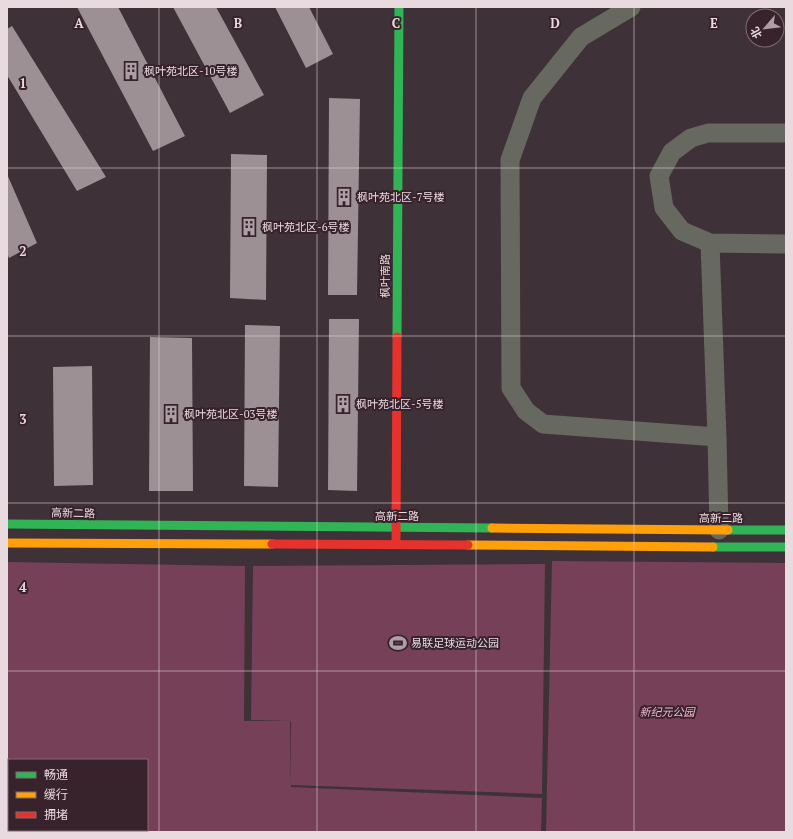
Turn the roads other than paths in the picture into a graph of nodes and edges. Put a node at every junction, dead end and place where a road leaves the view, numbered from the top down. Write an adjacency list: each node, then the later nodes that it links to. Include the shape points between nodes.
1 (399, 7): 8 (street, 枫叶南路)
2 (632, 7): 6 (street, via 581,37 532,98 510,160 511,388 526,411 543,424)
3 (786, 133): 4 (street, via 708,133 691,138 672,152 659,176 664,208 682,231)
4 (710, 243): 5 (street); 6 (street)
5 (786, 244)
6 (717, 437): 9 (street)
7 (7, 524): 8 (street, 高新二路)
8 (396, 528): 9 (street, 高新二路); 12 (street, 枫叶南路)
9 (719, 530): 10 (street, 高新二路)
10 (786, 530)
11 (7, 543): 12 (street)
12 (396, 545): 13 (street)
13 (786, 547)

